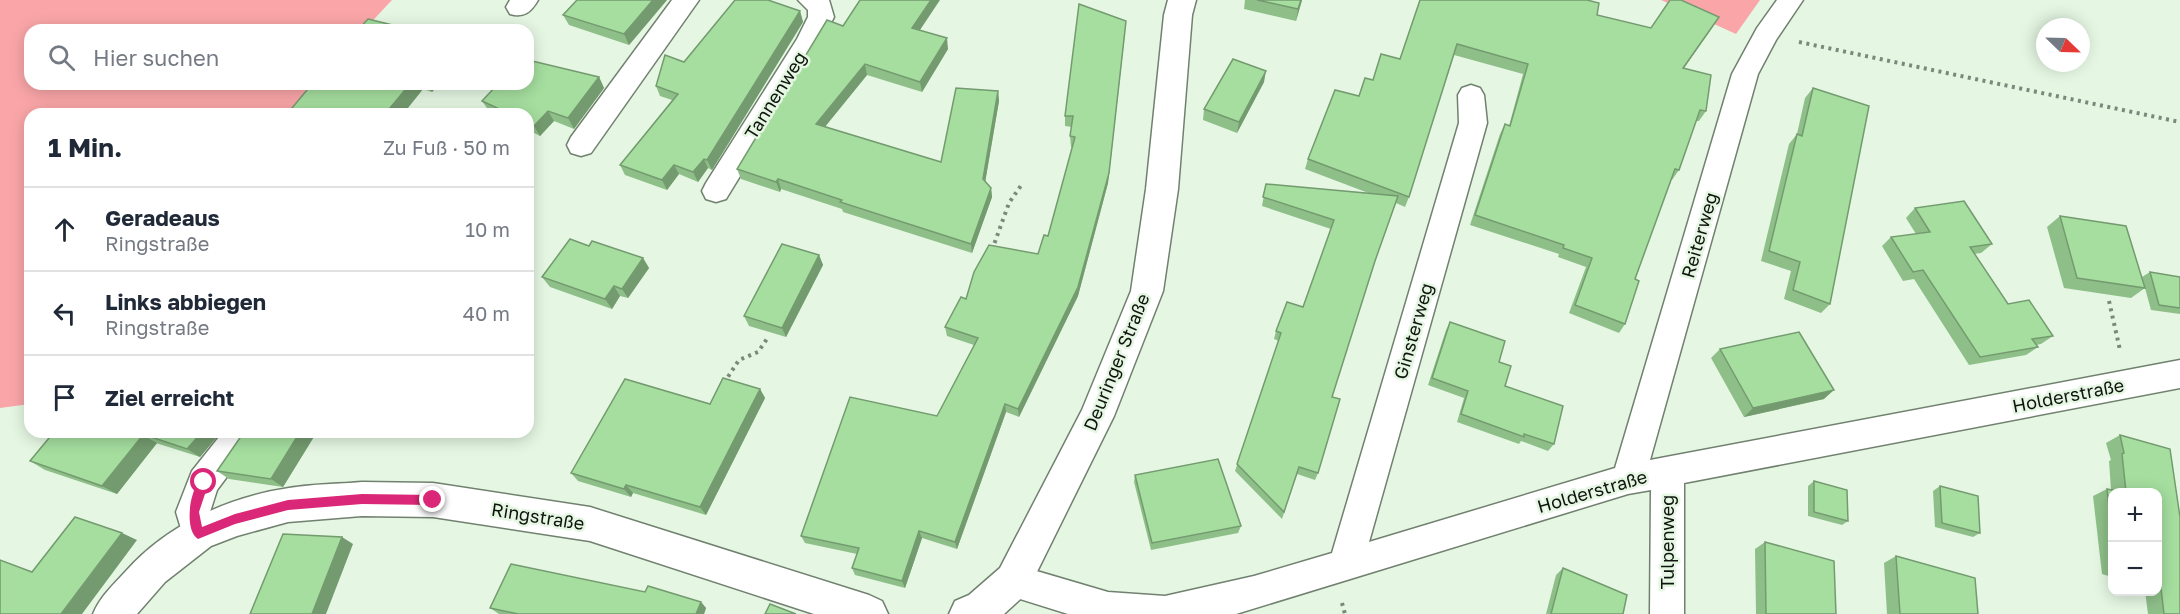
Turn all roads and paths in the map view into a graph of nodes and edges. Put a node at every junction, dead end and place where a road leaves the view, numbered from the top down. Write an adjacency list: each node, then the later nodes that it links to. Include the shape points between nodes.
1 (686, 0): 8 (street)
2 (812, 0): 10 (street, Tannenweg, via 820,6 821,17 808,43)
3 (1182, 0): 22 (street, Deuringer Straße, via 1147,291 1096,416)
4 (1790, 0): 5 (street, Reiterweg)
5 (1766, 35): 7 (path); 19 (street, Reiterweg, via 1745,74)
6 (1471, 95): 21 (street, Ginsterweg, via 1473,123)
7 (2180, 122)
8 (581, 145)
9 (1022, 184): 11 (path, via 1009,203)
10 (716, 191)
11 (989, 259)
12 (2109, 301): 14 (path)
13 (769, 336): 16 (path, via 758,352 739,360)
14 (2128, 383): 15 (street, Holderstraße); 18 (street, Holderstraße)
15 (2178, 383)
16 (722, 386)
17 (237, 438): 20 (street, via 204,482 194,512)
18 (1668, 470): 19 (street, Holderstraße); 26 (street, Tulpenweg)
19 (1628, 479): 21 (street, Holderstraße)
20 (198, 534): 23 (street, Ringstraße, via 152,569); 24 (street, Ringstraße, via 288,505 362,499 433,500 590,524)
21 (1346, 565): 22 (street, Holderstraße, via 1254,593 1165,612 1108,609)
22 (1013, 581): 25 (street, Deuringer Straße, via 982,608)
23 (112, 614)
24 (869, 614)
25 (968, 614)
26 (1666, 614)

